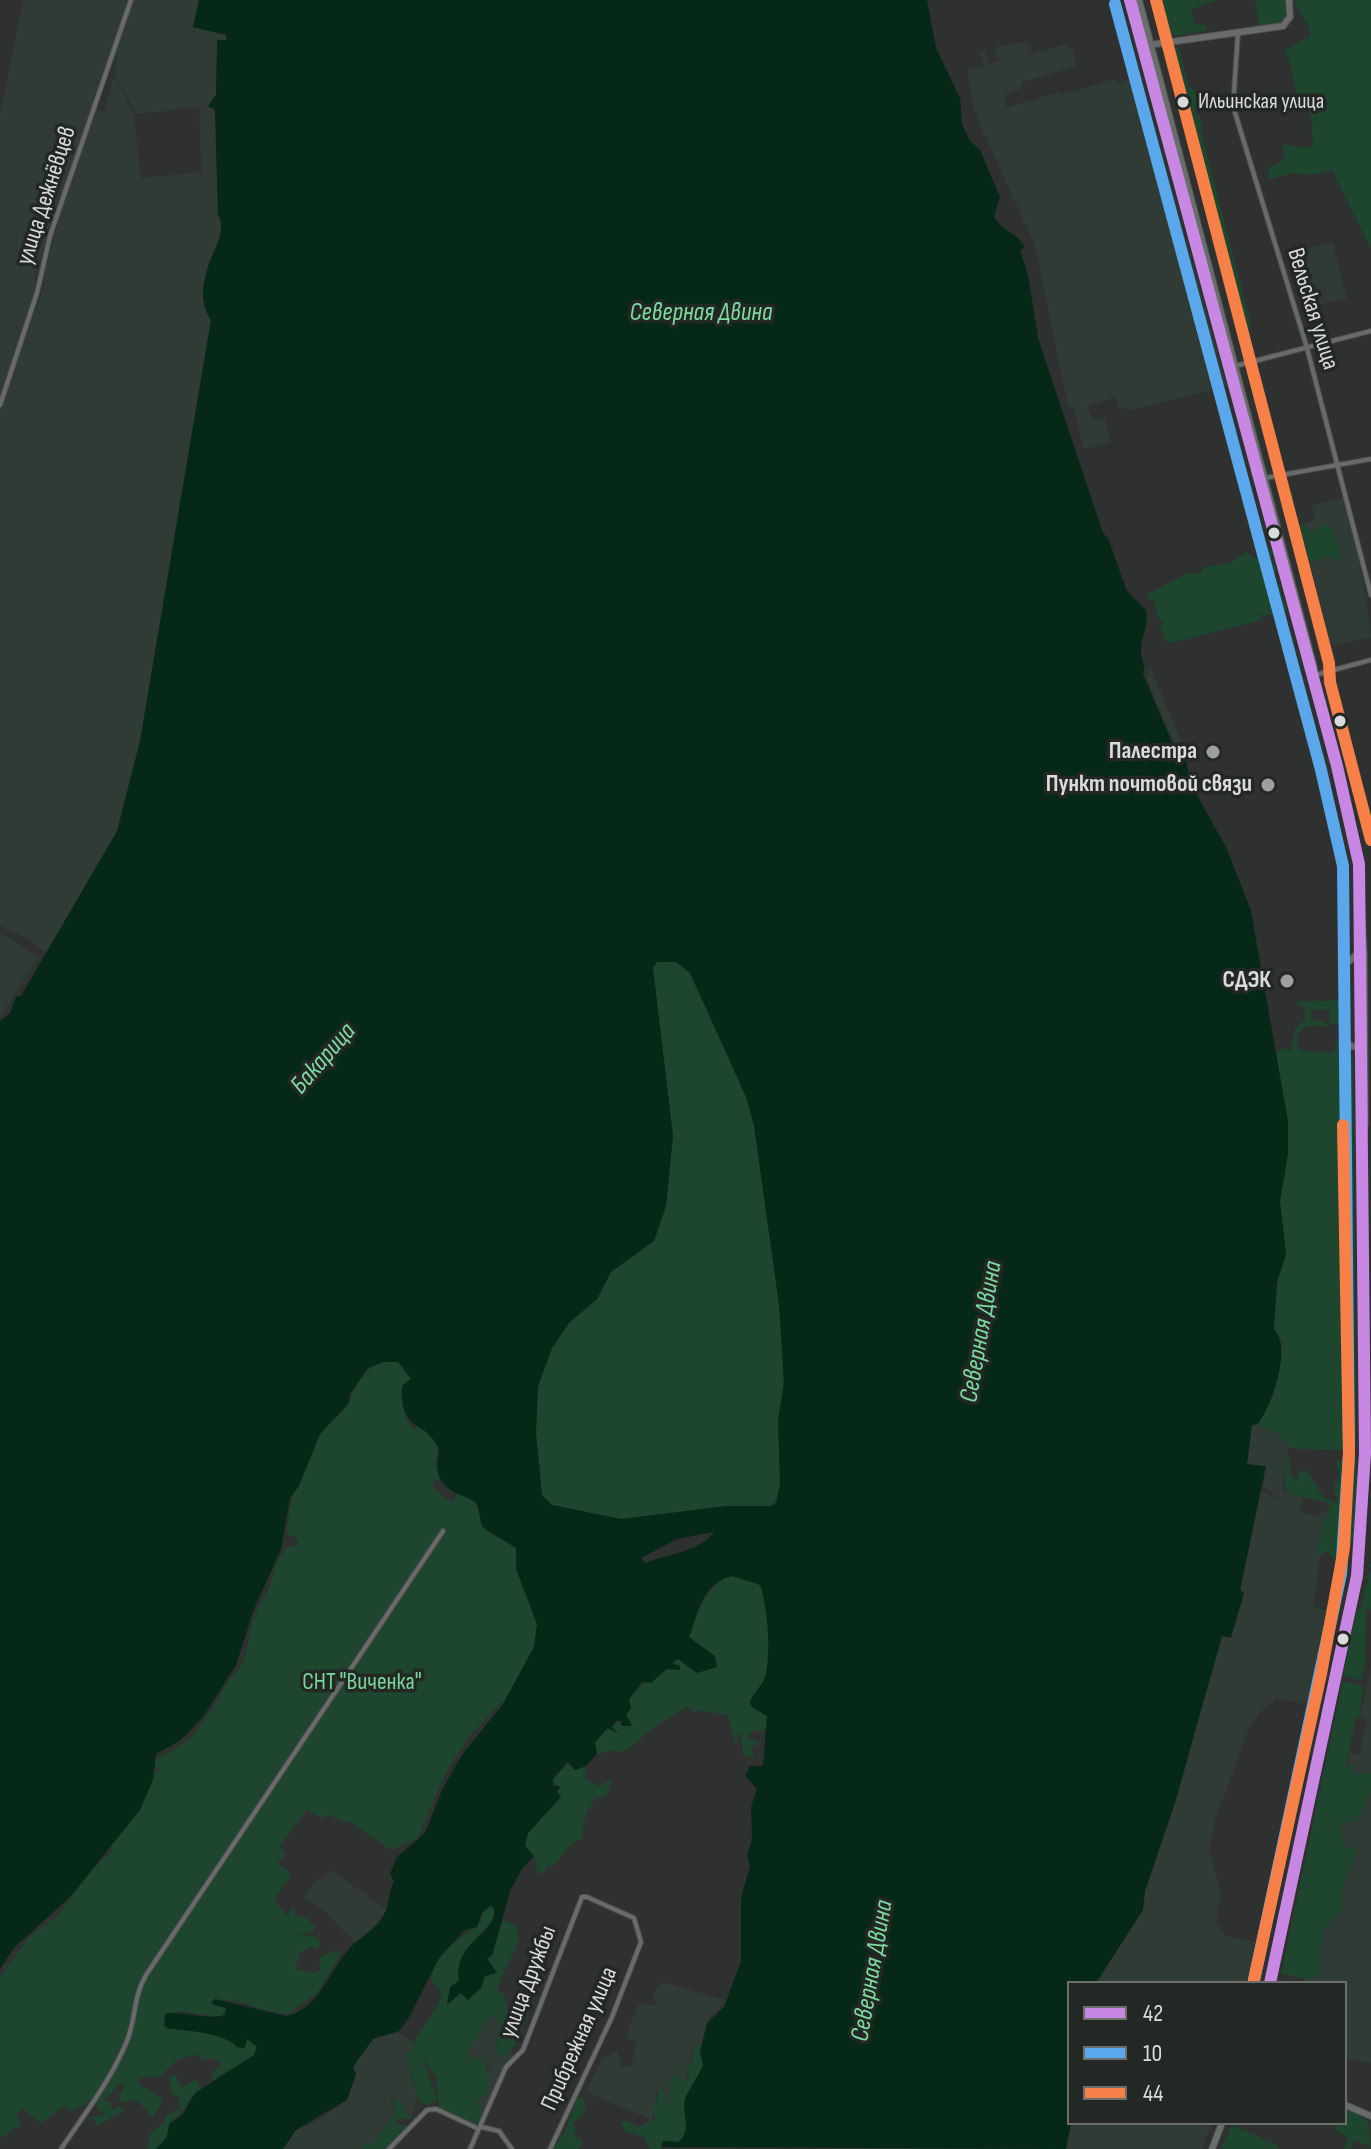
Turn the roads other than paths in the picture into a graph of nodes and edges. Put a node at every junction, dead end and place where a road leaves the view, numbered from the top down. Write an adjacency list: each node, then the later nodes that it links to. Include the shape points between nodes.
1 (131, 0): 10 (street, улица Дежнёвцев, via 50,236)
2 (1130, 0): 6 (main road)
3 (1139, 0): 6 (main road)
4 (1289, 0): 5 (street, via 1291,14 1285,24)
5 (1238, 32): 6 (street); 8 (street, Вельская улица, via 1233,106)
6 (1146, 45): 9 (main road)
7 (1371, 331): 8 (street)
8 (1307, 348): 9 (street); 12 (street, Вельская улица)
9 (1232, 366): 13 (main road)
10 (0, 405)
11 (1371, 459): 12 (street)
12 (1338, 464): 13 (street); 14 (street, Вельская улица)
13 (1262, 479): 16 (main road)
14 (1371, 595)
15 (1371, 660): 16 (street)
16 (1313, 675): 17 (main road, via 1356,840)
17 (1360, 941): 18 (main road); 19 (main road)
18 (1357, 954): 19 (main road); 19 (street, via 1346,964 1345,1039 1350,1046)
19 (1365, 1044): 20 (main road, via 1361,1139)
20 (1367, 1355): 21 (main road)
21 (1368, 1453): 24 (main road, via 1357,1576)
22 (443, 1531): 29 (street, via 139,1987 118,2059)
23 (641, 1942): 28 (street, улица Дружбы, via 634,1918 582,1897 523,2050 506,2067); 33 (street, Прибрежная улица)
24 (1270, 1981)
25 (1347, 2106): 26 (street)
26 (1371, 2116)
27 (1221, 2125): 34 (main road)
28 (480, 2128): 30 (street, via 427,2110); 31 (street, улица Дружбы); 32 (street, via 499,2131)
29 (61, 2149)
30 (389, 2149)
31 (470, 2149)
32 (512, 2149)
33 (550, 2149)
34 (1212, 2149)

